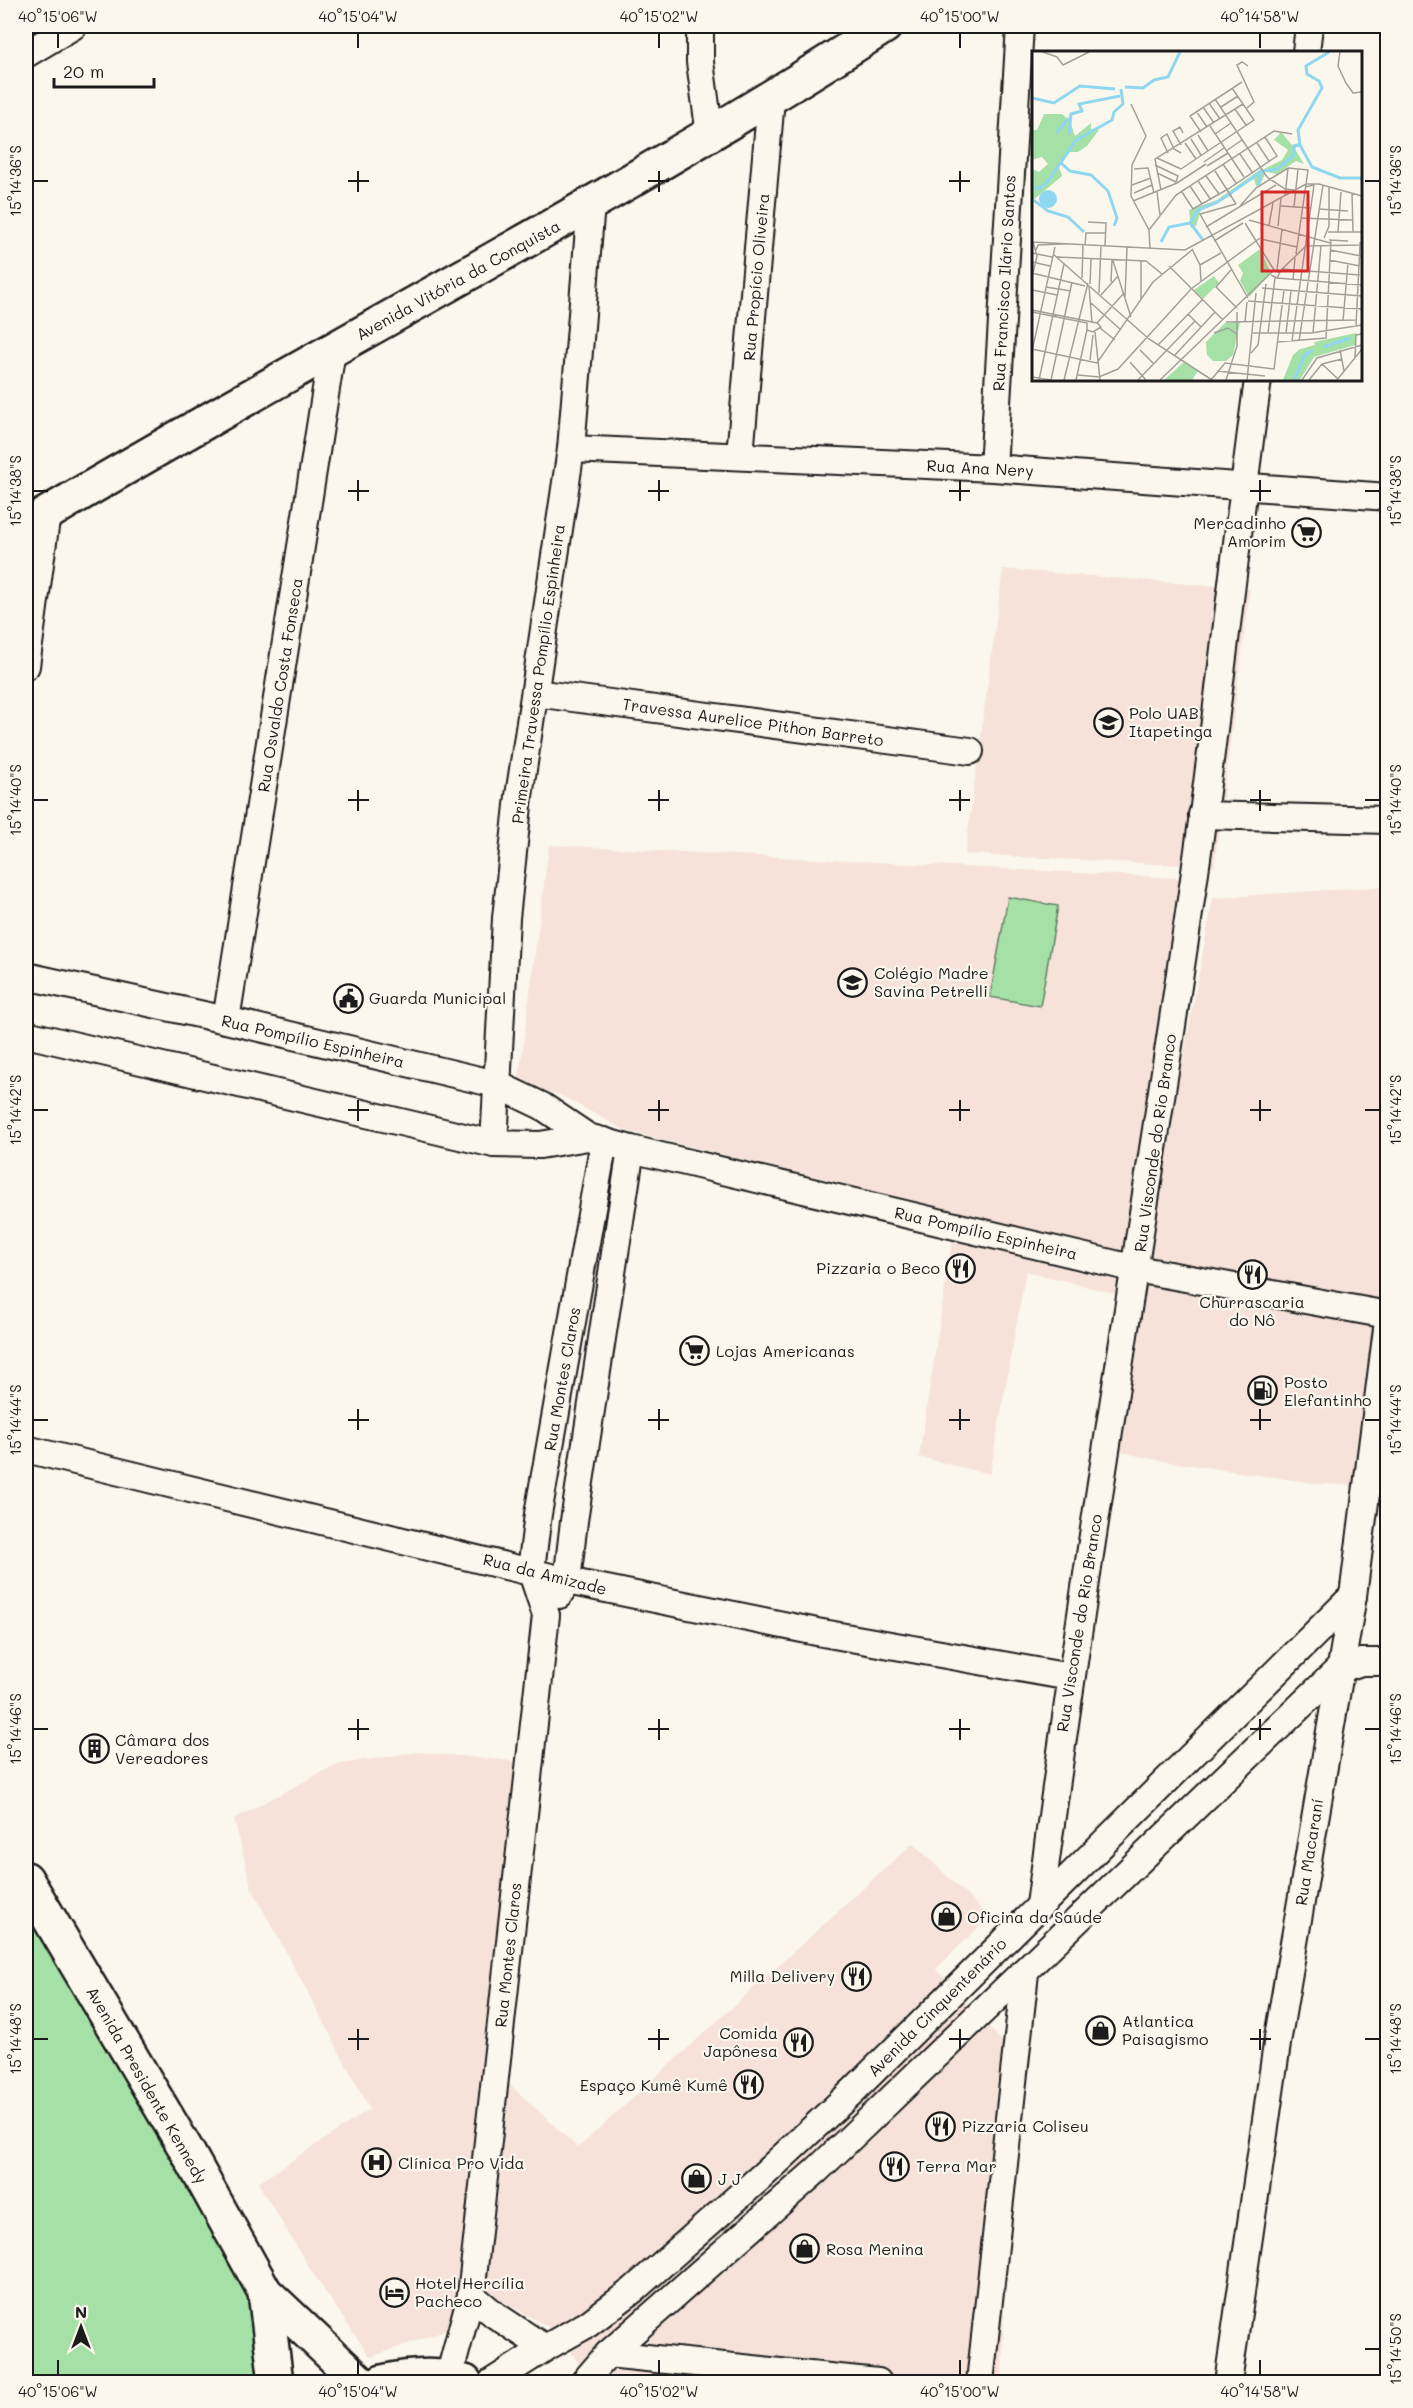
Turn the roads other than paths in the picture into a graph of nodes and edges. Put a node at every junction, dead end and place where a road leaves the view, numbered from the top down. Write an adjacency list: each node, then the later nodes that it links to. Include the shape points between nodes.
1 (73, 26): 7 (street)
2 (700, 26): 9 (street, via 700,62)
3 (885, 26): 8 (main road, Avenida Vitória da Conquista)
4 (1020, 26): 15 (street, Rua Francisco Ilário Santos)
5 (1310, 26): 6 (street)
6 (1306, 51)
7 (26, 54)
8 (771, 99): 9 (main road, Avenida Vitória da Conquista); 14 (street, Rua Propício Oliveira)
9 (710, 135): 10 (main road, Avenida Vitória da Conquista)
10 (591, 204): 11 (main road, Avenida Vitória da Conquista); 13 (street, Primeira Travessa Pompílio Espinheira)
11 (332, 351): 18 (main road, Avenida Vitória da Conquista); 25 (street, Rua Osvaldo Costa Fonseca)
12 (1258, 381): 16 (street, Rua Visconde do Rio Branco)
13 (571, 449): 14 (street, Rua Ana Nery); 20 (street, Primeira Travessa Pompílio Espinheira)
14 (740, 454): 15 (street, Rua Ana Nery)
15 (993, 468): 16 (street, Rua Ana Nery)
16 (1243, 485): 17 (street, Rua Ana Nery); 22 (street, Rua Visconde do Rio Branco)
17 (1388, 498)
18 (36, 519): 19 (street)
19 (26, 666)
20 (535, 693): 21 (street, Travessa Aurelice Pithon Barreto); 27 (street, Primeira Travessa Pompílio Espinheira, via 506,918)
21 (970, 751)
22 (1202, 815): 23 (street); 31 (street, Rua Visconde do Rio Branco)
23 (1388, 820)
24 (26, 976): 25 (street, Rua Pompílio Espinheira)
25 (226, 1020): 27 (street, Rua Pompílio Espinheira)
26 (26, 1034): 29 (street, Rua Pompílio Espinheira)
27 (496, 1084): 28 (street, Rua Pompílio Espinheira); 29 (street, Primeira Travessa Pompílio Espinheira)
28 (596, 1139): 29 (street, Rua Pompílio Espinheira, via 540,1145); 30 (street, Rua Pompílio Espinheira); 35 (street, Rua Montes Claros)
29 (494, 1143)
30 (631, 1149): 31 (street, Rua Pompílio Espinheira); 36 (street, Rua Montes Claros)
31 (1136, 1269): 32 (street, Rua Pompílio Espinheira); 41 (street, Rua Visconde do Rio Branco)
32 (1388, 1315)
33 (1388, 1321): 37 (street, Rua Macaraní)
34 (26, 1449): 35 (street, Rua da Amizade)
35 (531, 1570): 36 (street, Rua da Amizade); 38 (street, Rua Montes Claros)
36 (567, 1581): 38 (street, Rua Montes Claros); 41 (street, Rua da Amizade, via 817,1632)
37 (1353, 1596): 40 (street, Rua Macaraní); 43 (street, Avenida Cinquentenário)
38 (546, 1615): 46 (street, Rua Montes Claros)
39 (1388, 1662): 40 (street, Avenida Cinquentenário, via 1361,1662)
40 (1338, 1670): 44 (street, Avenida Cinquentenário); 57 (street, Rua Macaraní, via 1278,2037)
41 (1070, 1677): 43 (street, Rua Visconde do Rio Branco)
42 (26, 1879): 45 (main road, Avenida Presidente Kennedy, via 187,2151)
43 (1040, 1905): 47 (street, Avenida Cinquentenário, via 854,2090 746,2190 633,2290 588,2324)
44 (1025, 1973): 48 (street, Avenida Cinquentenário, via 817,2170); 56 (street)
45 (265, 2292): 50 (main road, Avenida Presidente Kennedy); 51 (main road, Avenida Presidente Kennedy)
46 (471, 2295): 47 (street); 49 (street, Rua Montes Claros)
47 (544, 2348): 53 (street, Avenida Cinquentenário)
48 (608, 2354): 54 (street, Avenida Cinquentenário); 55 (street)
49 (457, 2380): 52 (main road, via 398,2378)
50 (276, 2382)
51 (360, 2382)
52 (382, 2382)
53 (492, 2382)
54 (584, 2382)
55 (878, 2382)
56 (980, 2382)
57 (1228, 2382)

